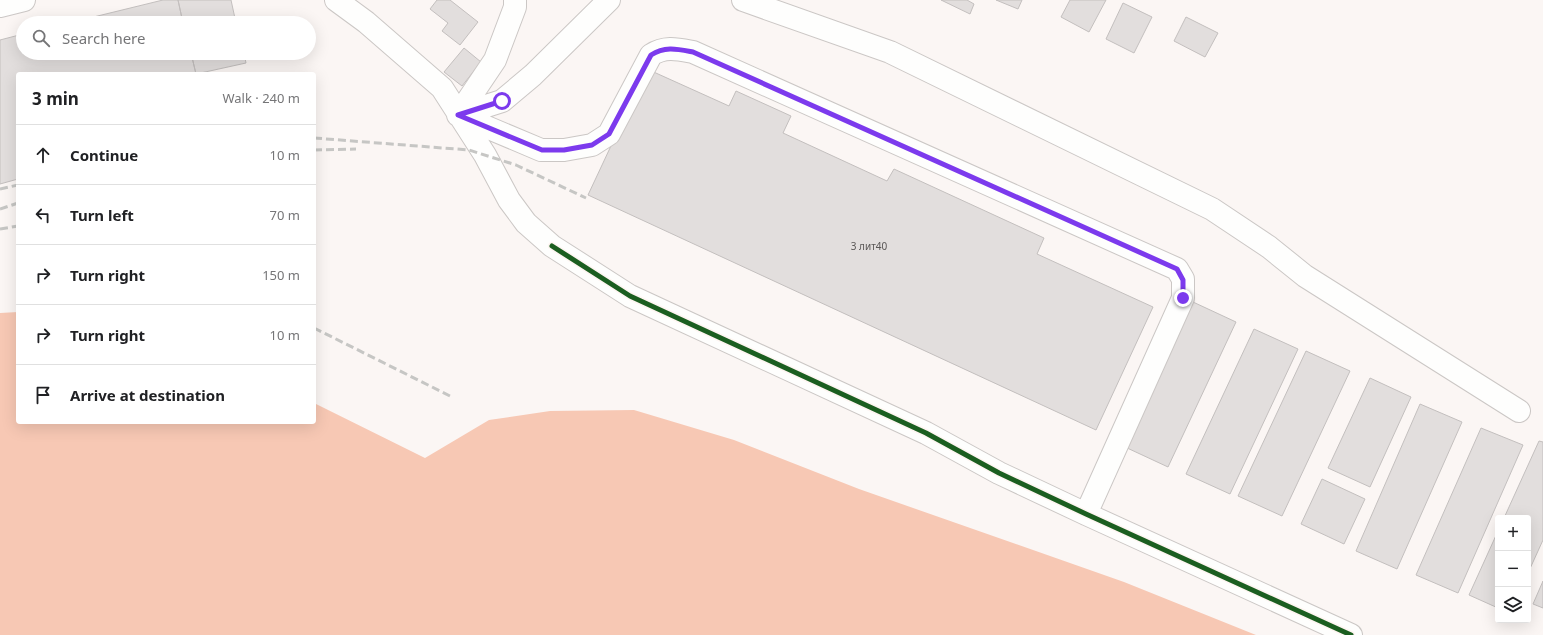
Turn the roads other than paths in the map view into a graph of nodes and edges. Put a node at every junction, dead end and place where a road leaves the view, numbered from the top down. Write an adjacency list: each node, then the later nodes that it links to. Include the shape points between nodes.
1 (24, 0): 6 (street)
2 (336, 0): 7 (street, via 366,22 442,88)
3 (515, 0): 7 (street, via 515,7 495,60)
4 (609, 0): 7 (street, via 533,75 502,101)
5 (743, 0): 8 (street, via 890,52 1212,209 1305,276)
6 (0, 6)
7 (458, 115): 9 (street, via 485,155 509,200 526,223 552,246 630,296 926,433 999,473); 9 (street, via 542,150 564,150 592,145 609,134 651,55 658,50 669,48 693,52 1177,269 1183,280 1183,298)
8 (1518, 411)
9 (1086, 514): 10 (street)
10 (1351, 635)

